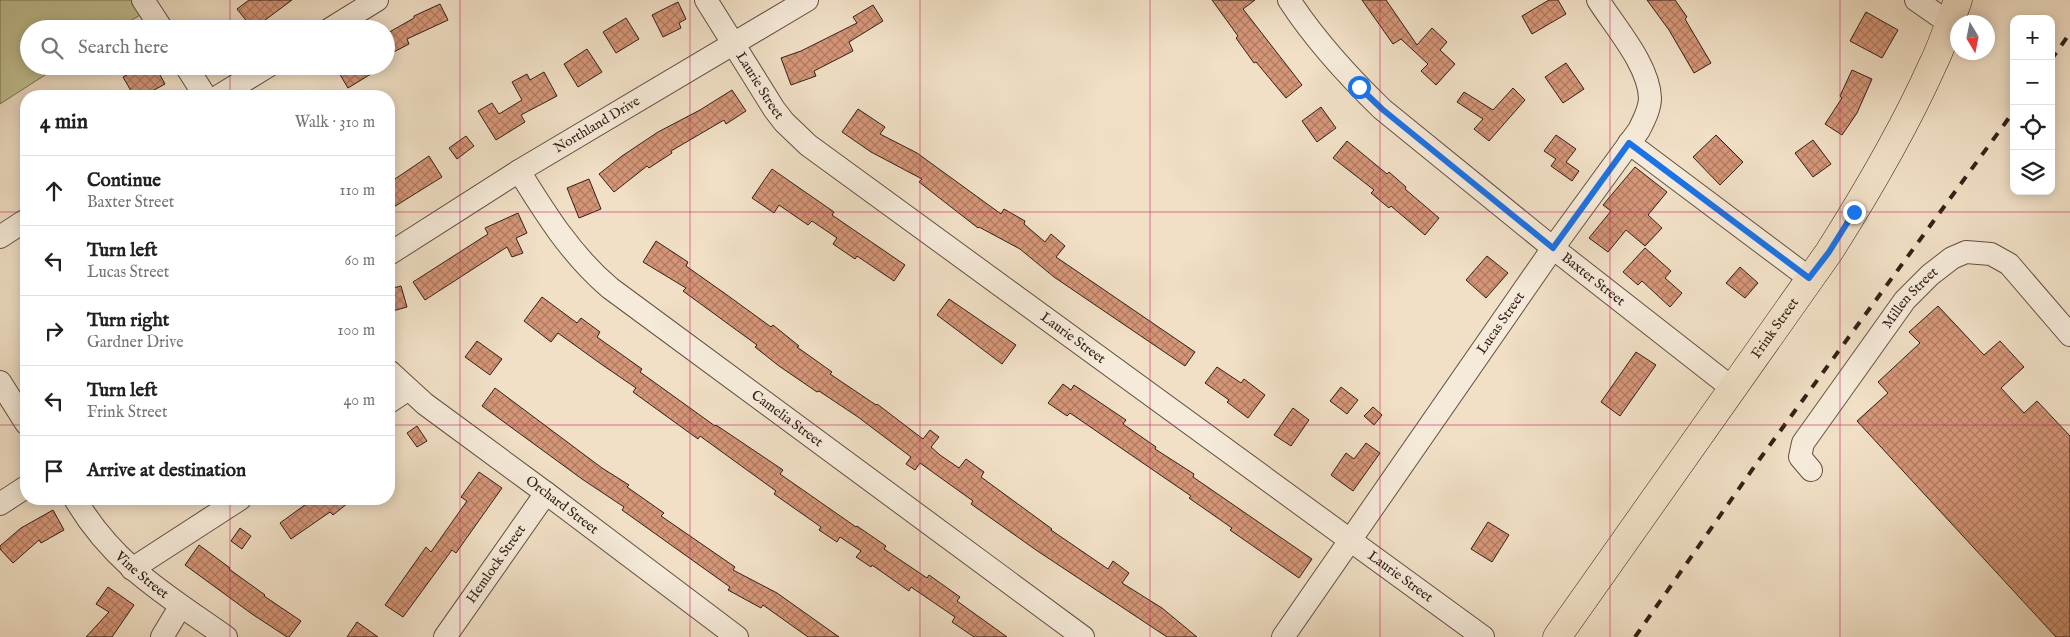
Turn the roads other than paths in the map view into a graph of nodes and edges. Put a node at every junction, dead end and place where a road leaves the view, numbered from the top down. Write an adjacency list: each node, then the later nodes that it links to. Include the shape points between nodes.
1 (143, 0): 9 (street)
2 (377, 0): 10 (street)
3 (706, 0): 11 (street, Laurie Street)
4 (807, 0): 11 (street, Northland Drive)
5 (1289, 0): 20 (street, Baxter Street, via 1359,87 1382,109)
6 (1598, 0): 16 (street, Lucas Street, via 1647,80 1650,99 1646,115)
7 (1916, 0): 8 (street)
8 (1953, 12): 22 (main road, Frink Street, via 1934,64 1904,123 1854,212)
9 (156, 20)
10 (345, 20)
11 (734, 43): 17 (street, Northland Drive); 34 (street, Laurie Street, via 774,110 808,145)
12 (192, 75): 14 (street)
13 (253, 75): 15 (street)
14 (201, 90)
15 (229, 90)
16 (1629, 143): 20 (street, Lucas Street); 22 (street)
17 (519, 171): 21 (street, Northland Drive); 41 (street, Camelia Street, via 578,257 610,288)
18 (20, 224): 19 (street)
19 (0, 237)
20 (1553, 248): 25 (street, Baxter Street); 34 (street, Lucas Street)
21 (395, 250)
22 (1809, 278): 25 (main road, Frink Street)
23 (2070, 336): 28 (street, Millen Street, via 2009,264 1991,254 1966,252 1952,258 1905,300 1803,443 1800,456)
24 (0, 382): 27 (street)
25 (1732, 388): 44 (main road, Frink Street)
26 (398, 396): 30 (street, Orchard Street)
27 (20, 414)
28 (1812, 470)
29 (20, 491): 31 (street)
30 (546, 493): 37 (street, Orchard Street); 40 (street, Hemlock Street)
31 (0, 504)
32 (79, 505): 35 (street, Vine Street, via 94,528)
33 (231, 505): 35 (street)
34 (1351, 539): 42 (street, Lucas Street); 43 (street, Laurie Street)
35 (132, 569): 36 (street, Vine Street)
36 (180, 607): 38 (street); 39 (street, Vine Street)
37 (732, 636)
38 (162, 637)
39 (226, 637)
40 (445, 637)
41 (1083, 637)
42 (1283, 637)
43 (1483, 637)
44 (1557, 637)

